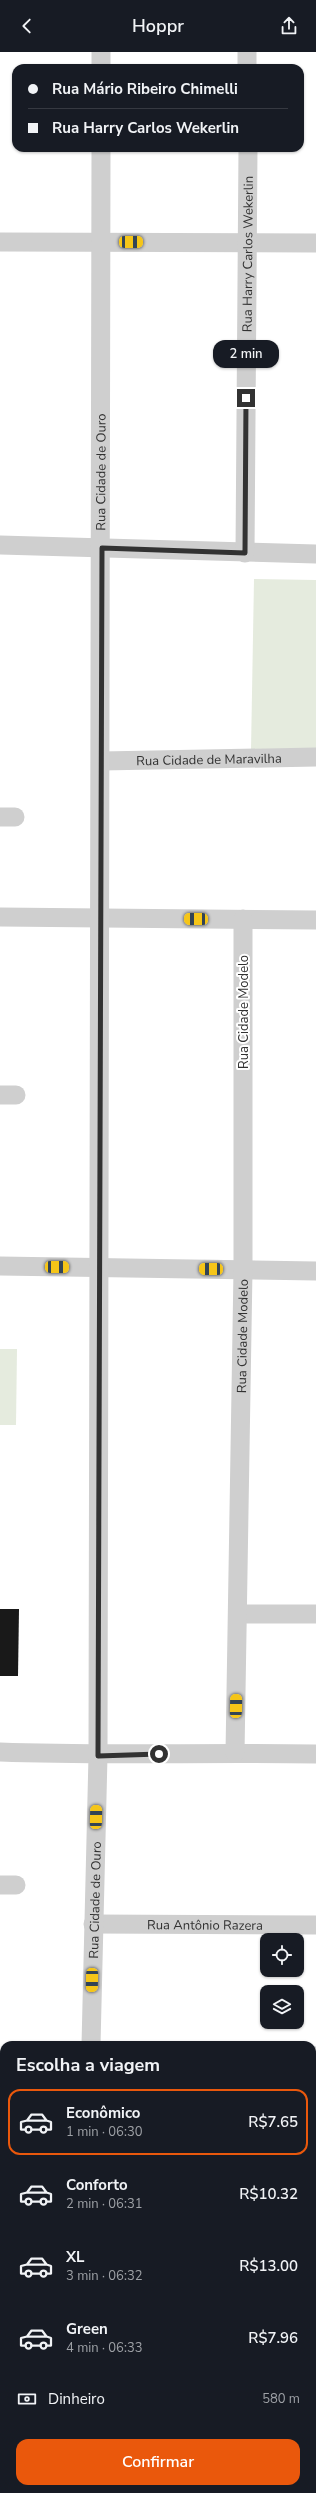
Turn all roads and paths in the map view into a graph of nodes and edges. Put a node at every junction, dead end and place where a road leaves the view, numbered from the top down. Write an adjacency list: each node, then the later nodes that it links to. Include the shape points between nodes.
1 (101, 52): 3 (street)
2 (248, 52): 4 (street)
3 (101, 64)
4 (248, 64)
5 (101, 152): 7 (street, Rua Cidade de Ouro)
6 (248, 152): 9 (street, Rua Harry Carlos Wekerlin)
7 (102, 241): 8 (street); 9 (street); 12 (street, Rua Cidade de Ouro)
8 (0, 242)
9 (248, 243): 10 (street); 13 (street, Rua Harry Carlos Wekerlin)
10 (316, 243)
11 (0, 545): 12 (street)
12 (102, 548): 13 (street); 16 (street, Rua Cidade de Ouro)
13 (245, 553): 14 (street)
14 (316, 554)
15 (316, 757): 16 (street, Rua Cidade de Maravilha)
16 (102, 761): 18 (street, Rua Cidade de Ouro)
17 (0, 917): 18 (street)
18 (101, 917): 19 (street); 22 (street, Rua Cidade de Ouro)
19 (243, 919): 20 (street); 23 (street, Rua Cidade Modelo)
20 (316, 920)
21 (0, 1266): 22 (street)
22 (100, 1268): 23 (street); 30 (street, Rua Cidade de Ouro)
23 (243, 1270): 24 (street); 25 (street, Rua Cidade Modelo)
24 (316, 1271)
25 (238, 1614): 26 (street); 28 (street, Rua Cidade Modelo)
26 (316, 1614)
27 (0, 1752): 30 (street)
28 (235, 1753): 29 (street); 30 (street)
29 (316, 1754)
30 (98, 1756): 31 (street, Rua Cidade de Ouro)
31 (93, 1924): 32 (street, Rua Antônio Razera); 33 (street, Rua Cidade de Ouro)
32 (316, 1925)
33 (91, 2041)

